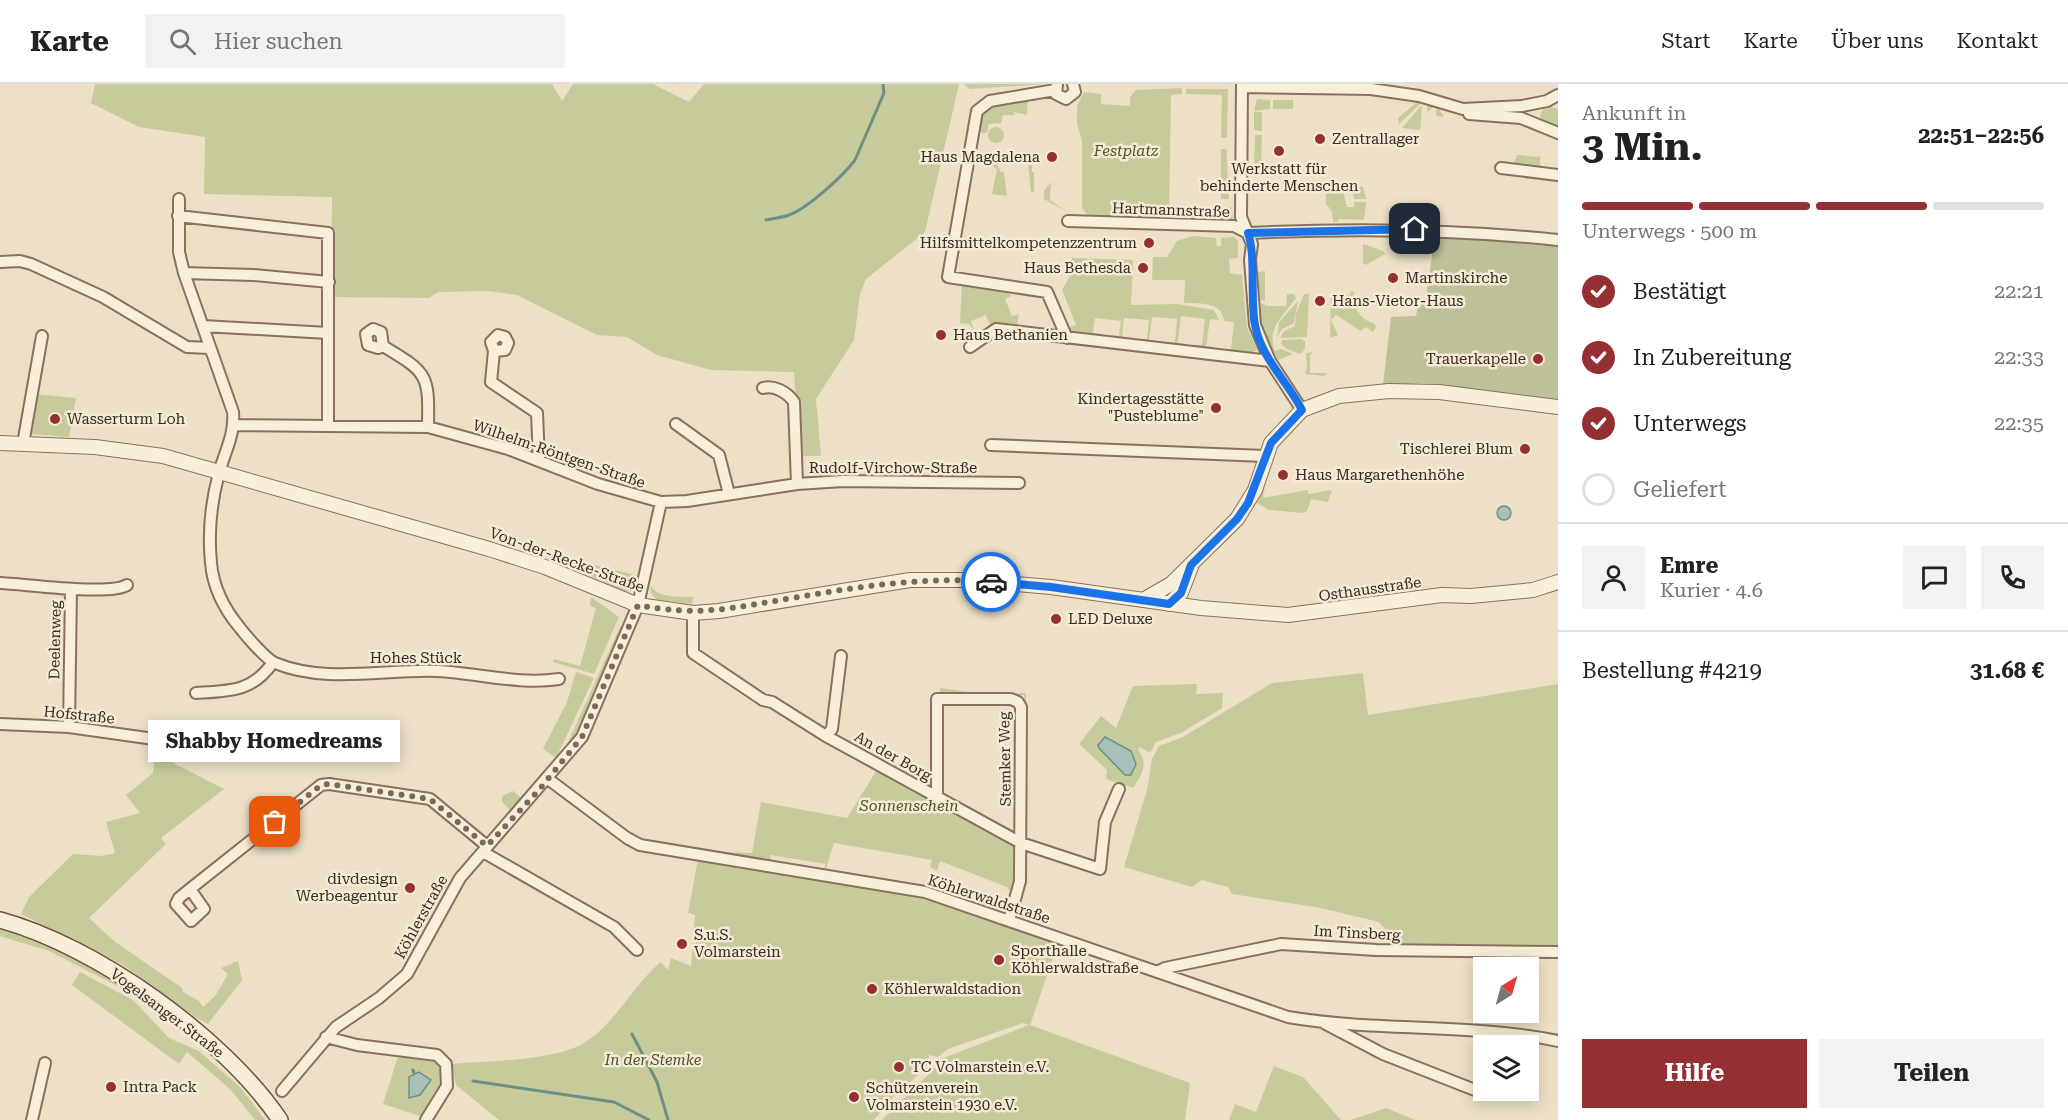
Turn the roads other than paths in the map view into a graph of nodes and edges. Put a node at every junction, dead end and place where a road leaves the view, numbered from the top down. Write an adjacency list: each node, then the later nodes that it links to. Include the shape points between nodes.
1 (1073, 84): 3 (street, via 1075,92 1066,99 1059,97)
2 (1242, 86): 5 (street, via 1371,89); 12 (street, via 1241,217)
3 (1056, 87): 20 (street, via 990,101 977,111 948,277 1047,292)
4 (1558, 95): 5 (street, via 1543,101 1491,108 1463,109)
5 (1445, 103): 6 (street, via 1460,113 1521,118)
6 (1558, 133)
7 (1501, 168): 8 (street)
8 (1558, 175)
9 (179, 199): 10 (street)
10 (178, 216): 15 (street); 16 (street, via 328,233)
11 (1068, 221): 12 (street, Hartmannstraße, via 1234,226)
12 (1248, 233): 13 (street, Hartmannstraße, via 1424,229); 25 (street, via 1252,244 1255,325)
13 (1558, 240)
14 (0, 262): 23 (street, via 31,264 103,297 181,345)
15 (184, 273): 16 (street); 17 (street)
16 (329, 282): 18 (street)
17 (203, 326): 18 (street); 23 (street)
18 (328, 333): 31 (street)
19 (42, 336): 34 (street)
20 (1068, 338): 22 (street, via 996,329); 25 (street)
21 (383, 346): 32 (street, via 415,365 425,376)
22 (970, 347)
23 (210, 348): 29 (street)
24 (494, 351): 37 (street, via 491,382 537,413)
25 (1270, 361): 28 (street)
26 (763, 388): 40 (street, via 782,391 794,402)
27 (1558, 407): 28 (street, via 1440,392 1389,391 1339,396)
28 (1302, 410): 36 (street, via 1271,443)
29 (234, 424): 31 (street, Wilhelm-Röntgen-Straße); 38 (street)
30 (676, 424): 41 (street, via 719,455)
31 (328, 426): 32 (street, Wilhelm-Röntgen-Straße)
32 (428, 427): 37 (street, Wilhelm-Röntgen-Straße)
33 (0, 443): 34 (street, Von-der-Recke-Straße)
34 (23, 444): 38 (street, Von-der-Recke-Straße, via 163,456)
35 (991, 445): 36 (street)
36 (1265, 456): 43 (street, via 1248,503)
37 (539, 461): 42 (street, Wilhelm-Röntgen-Straße)
38 (219, 471): 51 (street, Von-der-Recke-Straße, via 503,553); 54 (street, via 210,526 213,577 236,624)
39 (1019, 483): 40 (street, Rudolf-Virchow-Straße)
40 (797, 484): 41 (street, Rudolf-Virchow-Straße)
41 (729, 494): 42 (street, Rudolf-Virchow-Straße)
42 (661, 502): 51 (street, Wilhelm-Röntgen-Straße)
43 (1191, 565): 46 (street); 50 (street)
44 (1558, 582): 50 (street, Osthausstraße, via 1533,590 1442,595 1288,615)
45 (0, 583): 48 (street, via 41,584)
46 (1171, 584): 49 (street); 50 (street)
47 (127, 585): 48 (street, via 118,589)
48 (71, 590): 58 (street, Deelenweg)
49 (1143, 600): 50 (street, Osthausstraße); 52 (street, Von-der-Recke-Straße, via 971,580 910,580)
50 (1177, 602)
51 (638, 605): 52 (street, Von-der-Recke-Straße); 61 (street, Köhlerstraße, via 584,733)
52 (693, 613): 59 (street, An der Borg, via 693,653)
53 (841, 656): 59 (street, via 831,729)
54 (273, 662): 55 (street, Hohes Stück, via 309,672 336,674 429,671 517,681); 56 (street, via 265,675 238,691)
55 (559, 679)
56 (196, 693)
57 (0, 724): 58 (street, Hofstraße)
58 (69, 727): 60 (street, Hofstraße)
59 (826, 736): 63 (street, An der Borg)
60 (154, 739)
61 (548, 779): 65 (street, Köhlerstraße); 68 (street, Köhlerwaldstraße, via 640,845 925,892)
62 (1119, 789): 64 (street, An der Borg, via 1105,822 1100,869)
63 (937, 797): 64 (street, An der Borg); 64 (street, Stemker Weg, via 937,699 1015,700 1021,707)
64 (1021, 843): 68 (street, Stemker Weg, via 1020,881)
65 (485, 849): 66 (street, via 430,799 321,785); 69 (street, via 614,927); 73 (street, Köhlerstraße, via 448,897 407,974)
66 (190, 889)
67 (0, 920): 79 (main road, Vogelsanger Straße, via 65,944 152,997 231,1061)
68 (1008, 921): 71 (street, Köhlerwaldstraße)
69 (637, 950)
70 (1558, 952): 71 (street, Im Tinsberg, via 1376,950 1281,944)
71 (1157, 972): 72 (street, Köhlerwaldstraße, via 1288,1017)
72 (1324, 1023): 74 (street, Köhlerwaldstraße); 76 (street, Köhlerwaldstraße, via 1383,1054)
73 (326, 1038): 77 (street, Köhlerstraße); 80 (street, via 436,1055 446,1064 447,1086)
74 (1558, 1041)
75 (45, 1064): 78 (street)
76 (1473, 1089)
77 (282, 1091)
78 (32, 1120)
79 (280, 1120)
80 (426, 1120)

